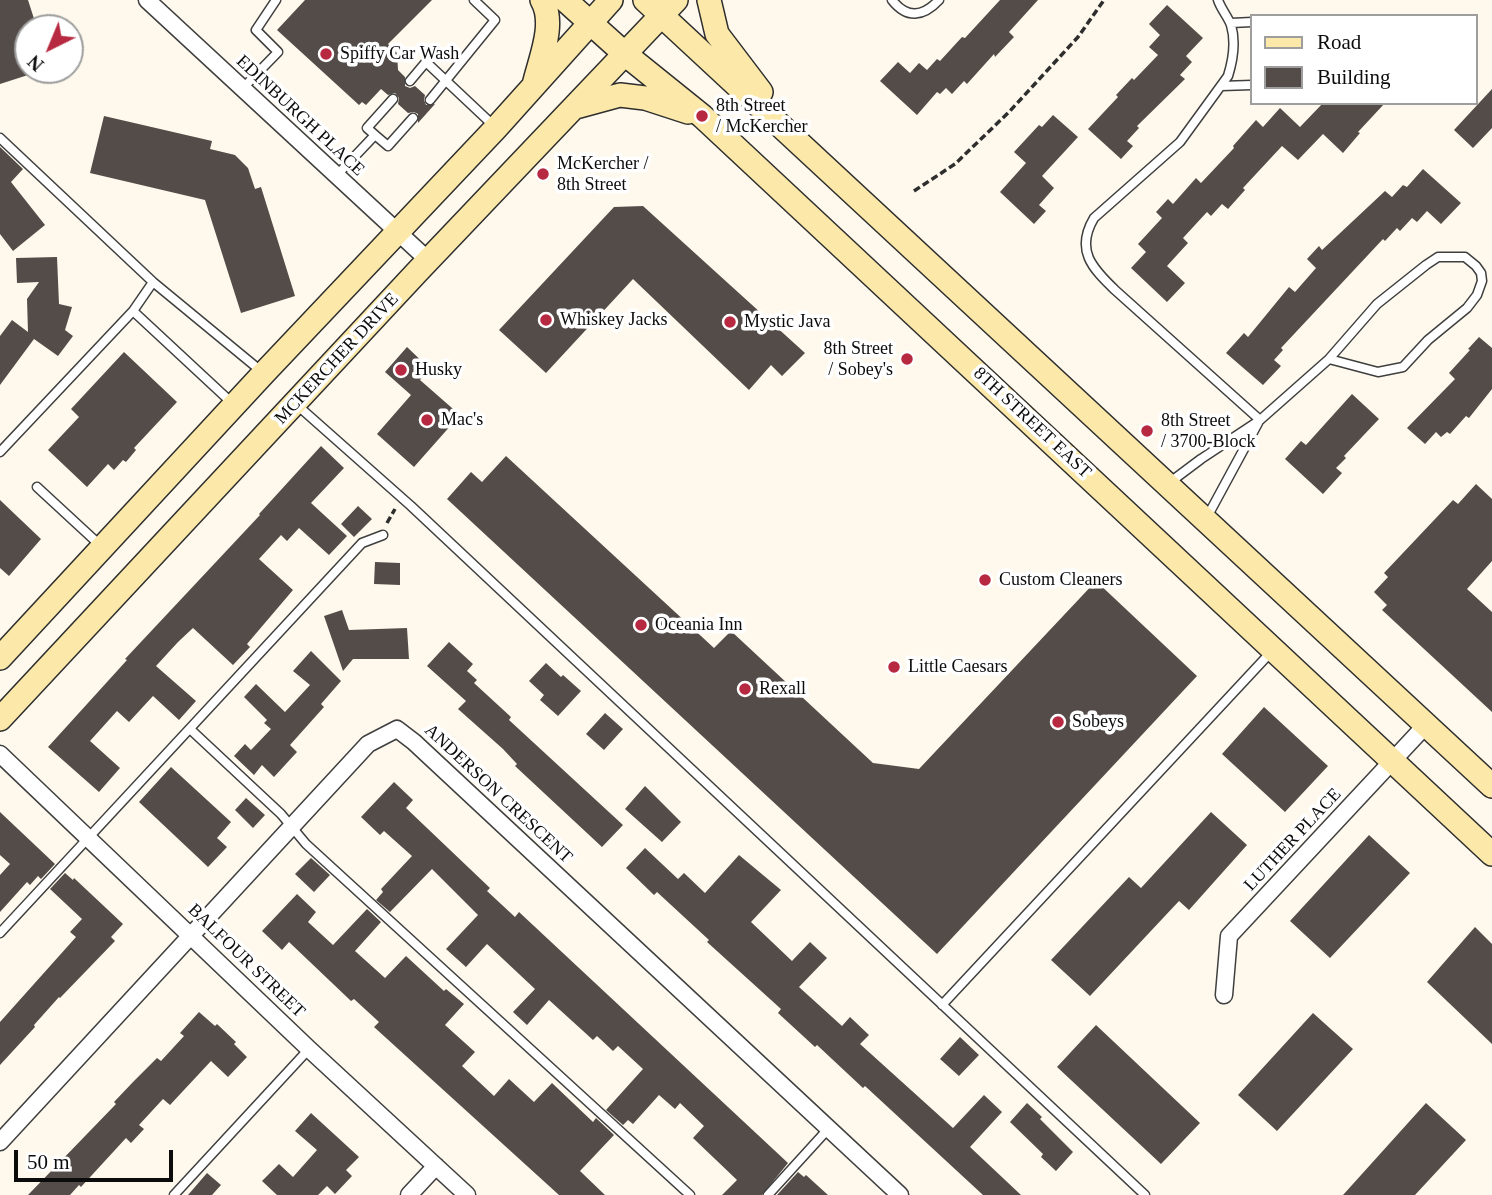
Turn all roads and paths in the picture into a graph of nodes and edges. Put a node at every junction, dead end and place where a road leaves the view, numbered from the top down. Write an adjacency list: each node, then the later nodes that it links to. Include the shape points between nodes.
1 (147, 0): 22 (street, EDINBURGH PLACE)
2 (276, 0): 22 (lane, via 256,30 278,51)
3 (474, 0): 18 (lane, via 495,20)
4 (542, 0): 19 (main road, via 549,22)
5 (565, 0): 14 (main road, 8TH STREET EAST)
6 (611, 0): 14 (main road)
7 (709, 0): 31 (main road, via 717,34)
8 (892, 0): 9 (lane, via 912,14 930,10)
9 (939, 0)
10 (1104, 0): 33 (path, via 1078,37 1009,112 955,164)
11 (1218, 0): 15 (lane)
12 (661, 5): 16 (main road, MCKERCHER DRIVE); 31 (main road)
13 (1250, 22): 15 (lane)
14 (590, 23): 16 (main road, 8TH STREET EAST); 19 (main road)
15 (1231, 23): 21 (lane, via 1232,63)
16 (625, 54): 25 (main road, MCKERCHER DRIVE); 26 (main road, 8TH STREET EAST)
17 (410, 81): 18 (lane, via 426,62)
18 (446, 81): 24 (lane); 28 (lane)
19 (534, 85): 28 (main road)
20 (1250, 85): 21 (lane)
21 (1222, 86): 42 (lane, via 1180,142 1094,218 1085,246 1093,268 1107,283)
22 (242, 89): 32 (street, EDINBURGH PLACE)
23 (393, 100): 29 (lane, via 367,128)
24 (430, 100)
25 (576, 107): 26 (main road, via 620,95); 35 (main road, MCKERCHER DRIVE)
26 (702, 116): 50 (main road, 8TH STREET EAST)
27 (414, 118): 29 (lane, via 388,146)
28 (496, 128): 34 (main road)
29 (374, 135): 32 (lane)
30 (0, 138): 36 (lane)
31 (799, 142): 44 (main road)
32 (337, 175): 34 (street, EDINBURGH PLACE)
33 (914, 191)
34 (396, 232): 35 (street, EDINBURGH PLACE); 39 (main road)
35 (428, 260): 40 (main road, MCKERCHER DRIVE)
36 (153, 282): 37 (lane); 39 (lane)
37 (133, 311): 41 (lane); 43 (lane)
38 (1329, 359): 38 (lane, via 1377,304 1438,257 1465,257 1481,273 1477,295 1467,308 1402,367 1378,372); 42 (lane)
39 (264, 373): 41 (main road)
40 (295, 403): 46 (lane); 52 (main road, MCKERCHER DRIVE)
41 (235, 405): 49 (main road)
42 (1260, 421): 44 (lane); 47 (lane)
43 (0, 452)
44 (1168, 485): 47 (main road)
45 (37, 486): 49 (lane)
46 (403, 500): 48 (path, via 392,512); 64 (lane)
47 (1205, 520): 53 (main road)
48 (383, 535): 54 (lane, via 362,543)
49 (102, 547): 51 (main road)
50 (1274, 649): 56 (main road, 8TH STREET EAST); 64 (lane)
51 (0, 657)
52 (0, 719)
53 (1425, 726): 56 (street, LUTHER PLACE); 57 (main road)
54 (190, 729): 58 (lane); 59 (lane)
55 (0, 754): 59 (street, BALFOUR STREET)
56 (1391, 761): 60 (main road, 8TH STREET EAST); 63 (street, LUTHER PLACE, via 1229,936)
57 (1492, 786)
58 (292, 827): 62 (street, ANDERSON CRESCENT); 66 (street, ANDERSON CRESCENT, via 368,744 397,729); 72 (lane)
59 (88, 838): 61 (lane); 62 (street, BALFOUR STREET)
60 (1492, 854)
61 (0, 933)
62 (191, 936): 65 (street, BALFOUR STREET); 67 (street, ANDERSON CRESCENT)
63 (1224, 995)
64 (942, 1005): 75 (lane)
65 (309, 1049): 68 (street, BALFOUR STREET); 69 (lane)
66 (829, 1128): 73 (lane); 74 (street, ANDERSON CRESCENT)
67 (0, 1142)
68 (436, 1167): 70 (street); 71 (street, BALFOUR STREET)
69 (174, 1195)
70 (409, 1195)
71 (467, 1195)
72 (690, 1195)
73 (768, 1195)
74 (900, 1195)
75 (1145, 1195)

